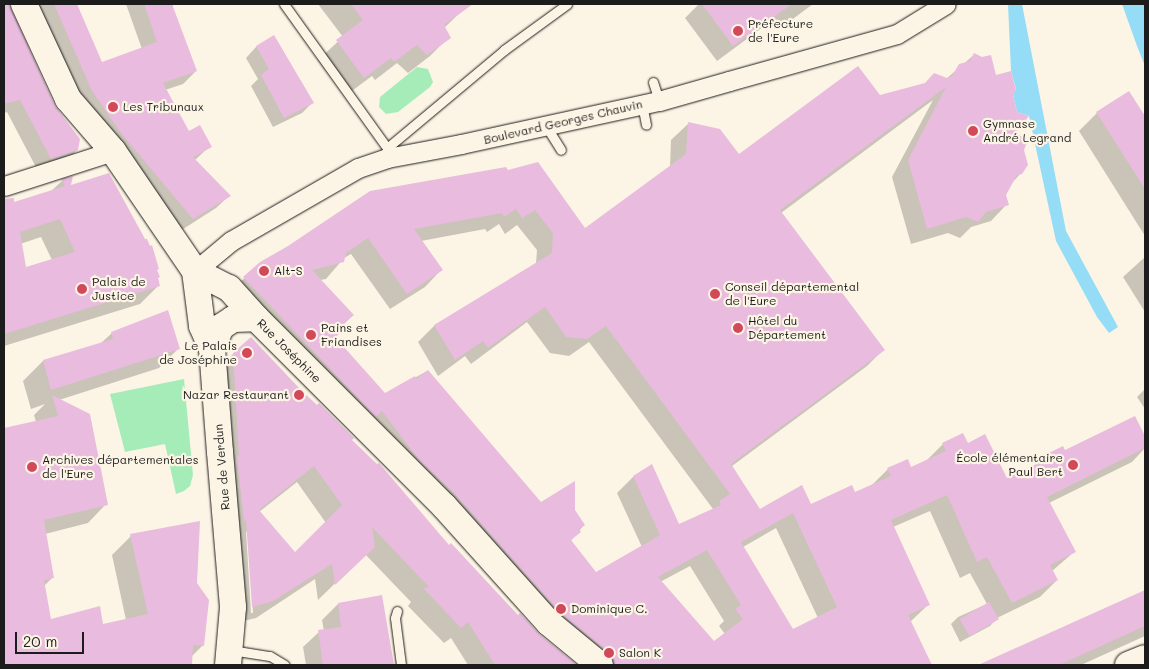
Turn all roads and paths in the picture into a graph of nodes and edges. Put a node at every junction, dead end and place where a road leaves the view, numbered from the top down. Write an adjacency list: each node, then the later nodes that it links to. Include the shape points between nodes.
1 (24, 4): 10 (main road, Rue Joséphine, via 68,99)
2 (284, 4): 11 (lane)
3 (567, 4): 11 (lane, via 504,50)
4 (946, 4): 6 (street, Boulevard Georges Chauvin, via 897,34)
5 (653, 82): 6 (lane)
6 (650, 102): 7 (street, Boulevard Georges Chauvin); 8 (lane)
7 (546, 125): 9 (lane); 11 (street, Boulevard Georges Chauvin)
8 (646, 125)
9 (560, 150)
10 (113, 151): 12 (street); 13 (main road, Rue Joséphine)
11 (387, 153): 13 (street, Boulevard Georges Chauvin, via 231,241)
12 (4, 186)
13 (195, 271): 14 (main road, Rue Joséphine, via 229,288); 15 (main road, Rue de Verdun, via 202,326)
14 (256, 318): 15 (main road, via 234,319 221,327); 21 (main road, Rue Joséphine, via 444,506 549,623)
15 (212, 348): 17 (main road, Rue de Verdun, via 233,607)
16 (397, 611): 20 (lane, via 395,618)
17 (229, 658): 19 (lane, via 270,656)
18 (1145, 658): 22 (main road)
19 (285, 665)
20 (401, 665)
21 (600, 665)
22 (1128, 665)

